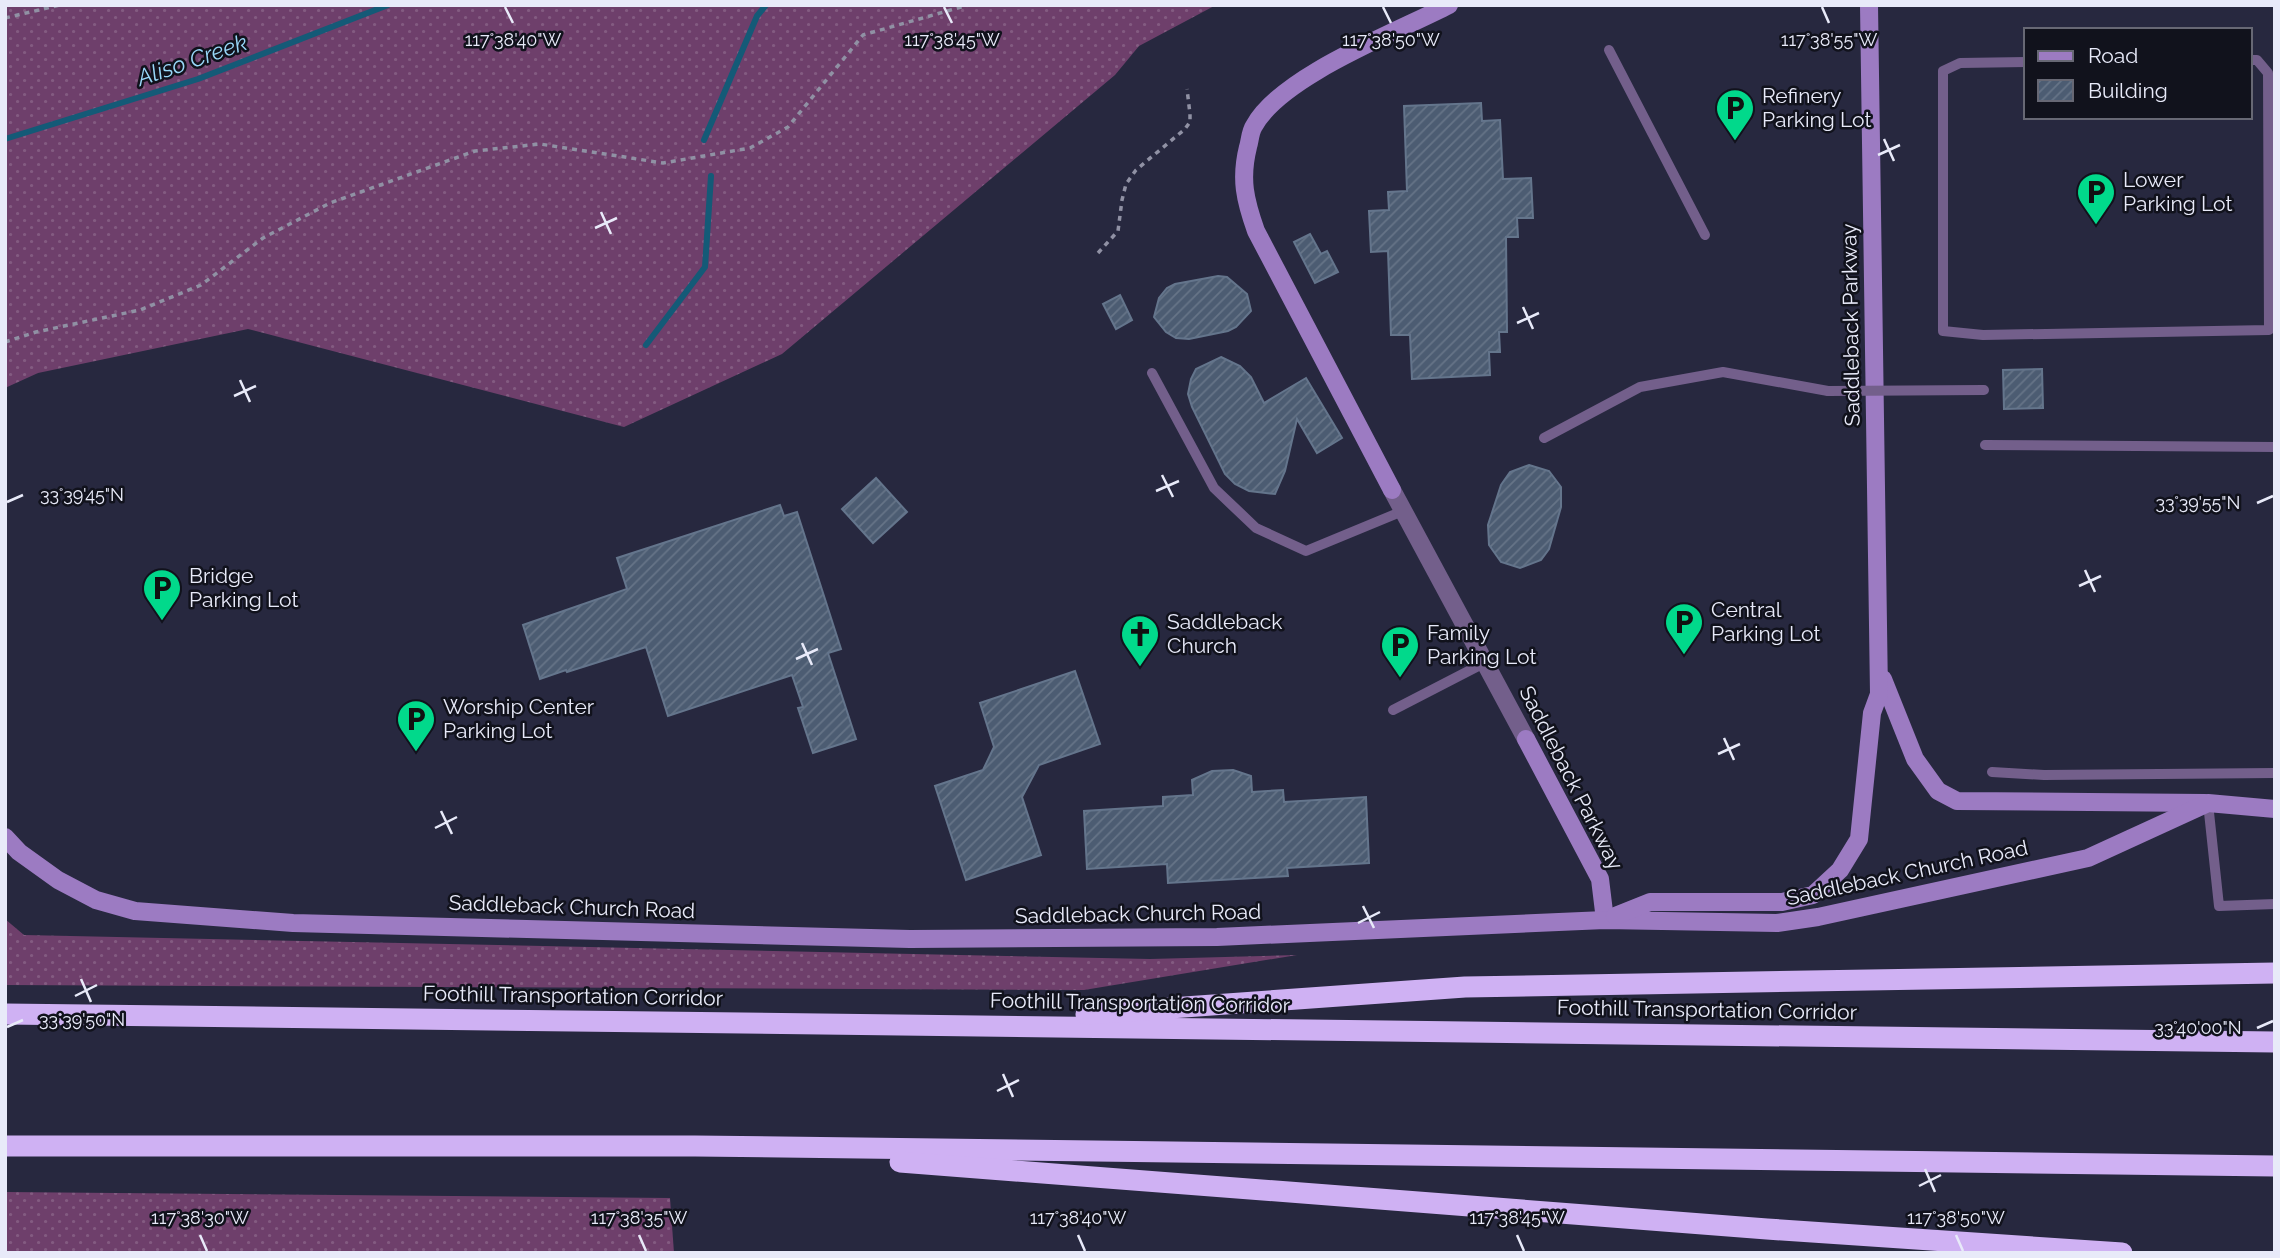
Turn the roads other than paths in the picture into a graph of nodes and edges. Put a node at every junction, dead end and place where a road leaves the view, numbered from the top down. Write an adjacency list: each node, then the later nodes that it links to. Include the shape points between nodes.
1 (1449, 5): 12 (main road, Saddleback Parkway, via 1308,76 1279,96 1253,127 1243,168 1246,201 1256,231)
2 (1869, 5): 15 (main road, Saddleback Parkway)
3 (1609, 50): 6 (lane)
4 (2252, 60): 5 (lane, via 2268,73 2269,330 1983,335 1943,331 1943,71 1960,63)
5 (2024, 62)
6 (1705, 235)
7 (1152, 373): 13 (lane, via 1214,488 1256,528 1306,551)
8 (1984, 390): 9 (lane, bridge, via 1828,391 1723,372 1640,387)
9 (1544, 438)
10 (1984, 445): 11 (lane)
11 (2275, 447)
12 (1392, 490): 13 (street, Saddleback Parkway)
13 (1403, 511): 14 (street, Saddleback Parkway)
14 (1486, 662): 16 (lane); 17 (street, Saddleback Parkway)
15 (1879, 669): 20 (main road, via 1915,759 1938,791 1957,801); 24 (main road, Saddleback Parkway, via 1880,694 1872,713 1859,839 1840,870 1813,895 1782,902 1650,902)
16 (1393, 710)
17 (1526, 739): 24 (main road, Saddleback Parkway, via 1600,878)
18 (1992, 772): 19 (lane)
19 (2275, 773)
20 (2208, 803): 21 (main road, Saddleback Church Road); 23 (lane, via 2219,906); 24 (main road, Saddleback Church Road, via 2088,858 1818,917 1777,923)
21 (2275, 809)
22 (5, 837): 24 (main road, Saddleback Church Road, via 58,880 96,900 135,911 293,922 924,939 1217,937)
23 (2275, 904)
24 (1605, 920)
25 (2275, 972): 27 (highway, via 1465,987)
26 (5, 1014): 27 (highway, Foothill Transportation Corridor)
27 (937, 1025): 28 (highway, Foothill Transportation Corridor)
28 (2275, 1042)
29 (5, 1146): 30 (highway)
30 (695, 1146): 31 (highway); 32 (highway)
31 (2275, 1166)
32 (2122, 1253)

